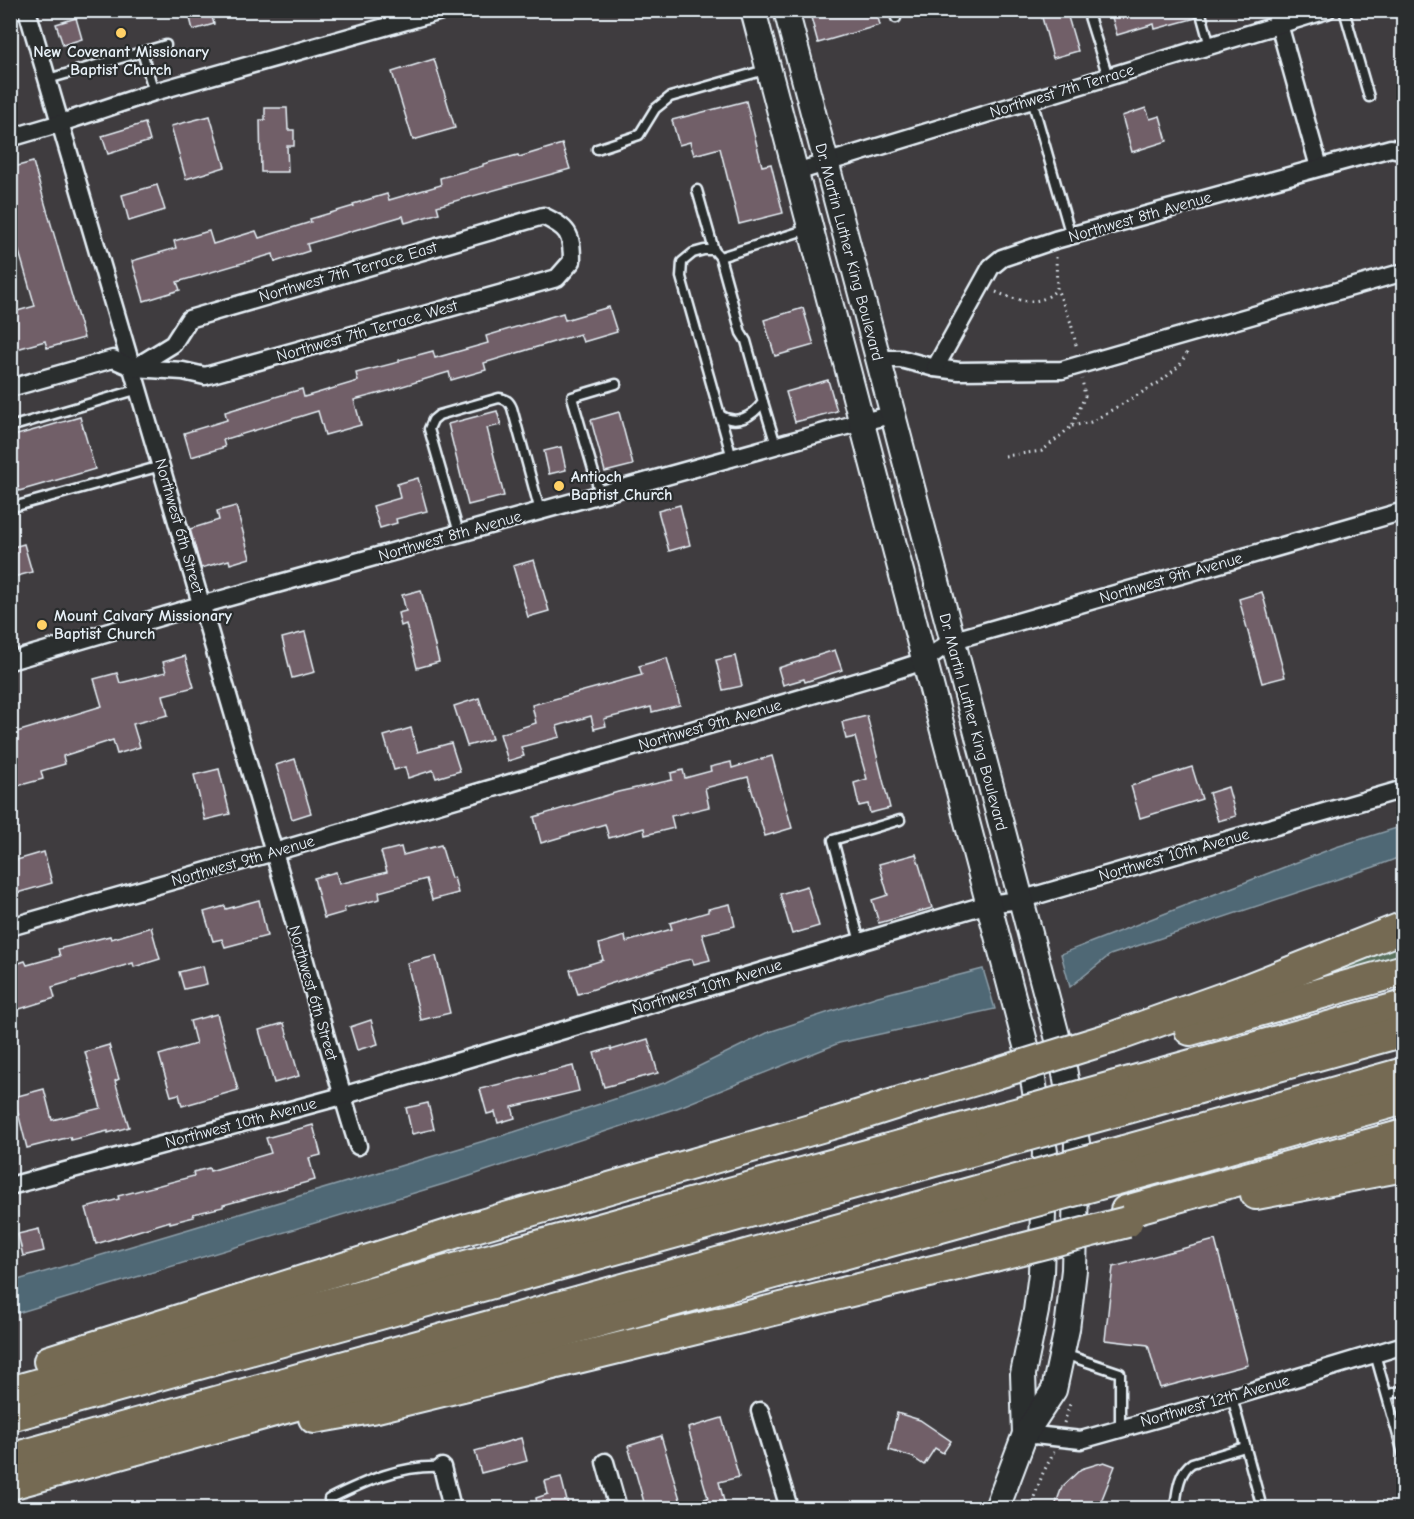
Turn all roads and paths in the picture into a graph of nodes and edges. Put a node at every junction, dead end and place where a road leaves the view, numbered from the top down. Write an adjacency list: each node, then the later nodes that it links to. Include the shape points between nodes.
1 (25, 10): 9 (lane); 16 (street, Northwest 6th Street)
2 (445, 10): 17 (street)
3 (753, 10): 14 (main road, Dr. Martin Luther King Boulevard)
4 (786, 10): 24 (main road, Dr. Martin Luther King Boulevard)
5 (1087, 10): 15 (lane)
6 (1200, 10): 12 (lane)
7 (1327, 10): 10 (street, Northwest 7th Terrace)
8 (1344, 10): 18 (lane)
9 (10, 14)
10 (1277, 18): 12 (street, Northwest 7th Terrace); 25 (street)
11 (166, 45): 13 (lane)
12 (1210, 46): 15 (street, Northwest 7th Terrace)
13 (142, 52): 16 (lane); 17 (lane)
14 (769, 69): 22 (lane, via 670,97 655,109 639,135); 26 (main road, Dr. Martin Luther King Boulevard)
15 (1108, 77): 19 (street, Northwest 7th Terrace)
16 (48, 79): 20 (street, Northwest 6th Street)
17 (154, 92): 20 (street)
18 (1369, 97)
19 (1032, 100): 24 (street, Northwest 7th Terrace); 29 (lane)
20 (61, 123): 21 (street); 37 (street, Northwest 6th Street)
21 (10, 138)
22 (597, 149)
23 (1404, 151): 25 (street, Northwest 8th Avenue, via 1391,148)
24 (825, 164): 26 (street, Northwest 7th Terrace); 36 (main road, Dr. Martin Luther King Boulevard)
25 (1319, 167): 29 (street, Northwest 8th Avenue)
26 (796, 172): 28 (main road, Dr. Martin Luther King Boulevard)
27 (697, 190): 31 (lane)
28 (811, 228): 31 (lane); 45 (main road, Dr. Martin Luther King Boulevard)
29 (1071, 236): 33 (street, Northwest 8th Avenue, via 1002,258 991,267)
30 (572, 240): 37 (street, Northwest 7th Terrace West, via 572,261 557,278 205,376); 37 (street, Northwest 7th Terrace East, via 561,224 543,216 508,225 189,319 173,344)
31 (717, 253): 42 (lane); 43 (lane, via 698,251 682,262 680,270)
32 (1404, 272): 35 (street)
33 (981, 285): 34 (path, via 1026,301 1048,299); 38 (street, Northwest 8th Avenue)
34 (1058, 289)
35 (1199, 332): 38 (street, via 1062,370); 46 (path, via 1180,366 1160,382 1091,422)
36 (877, 360): 38 (street, via 901,358); 44 (main road, Dr. Martin Luther King Boulevard)
37 (134, 368): 40 (street, via 113,358); 41 (street, Northwest 6th Street)
38 (935, 368)
39 (616, 384): 51 (lane, via 572,397)
40 (10, 388)
41 (139, 389): 47 (lane); 50 (street, Northwest 6th Street)
42 (763, 402): 43 (lane, via 753,414 742,419); 48 (lane)
43 (720, 415): 49 (lane)
44 (892, 415): 45 (street, Northwest 8th Avenue); 57 (main road, Dr. Martin Luther King Boulevard)
45 (861, 422): 48 (street, Northwest 8th Avenue); 58 (main road, Dr. Martin Luther King Boulevard)
46 (1071, 426)
47 (10, 427)
48 (776, 446): 49 (street, Northwest 8th Avenue)
49 (732, 458): 51 (street, Northwest 8th Avenue)
50 (161, 465): 52 (lane, via 13,507); 56 (street, Northwest 6th Street)
51 (600, 494): 53 (street, Northwest 8th Avenue)
52 (10, 498)
53 (540, 511): 55 (street, Northwest 8th Avenue); 55 (lane, via 512,408 499,398 439,415 430,424)
54 (1404, 512): 57 (street, Northwest 9th Avenue)
55 (459, 533): 56 (street, Northwest 8th Avenue)
56 (201, 605): 59 (street, Northwest 8th Avenue); 62 (street, Northwest 6th Street)
57 (951, 641): 58 (street, Northwest 9th Avenue); 63 (main road, Dr. Martin Luther King Boulevard)
58 (924, 660): 62 (street, Northwest 9th Avenue); 64 (main road, Dr. Martin Luther King Boulevard)
59 (10, 661)
60 (1404, 789): 63 (street, Northwest 10th Avenue)
61 (900, 820): 67 (lane, via 832,840)
62 (274, 852): 65 (street, Northwest 9th Avenue); 73 (street, Northwest 6th Street)
63 (1020, 900): 64 (street, Northwest 10th Avenue); 85 (main road, Dr. Martin Luther King Boulevard, via 1061,1051 1077,1143 1074,1270)
64 (988, 904): 67 (street, Northwest 10th Avenue); 95 (main road, Dr. Martin Luther King Boulevard, via 1030,1062 1045,1152 1041,1273 1023,1374)
65 (10, 927)
66 (1404, 927): 71 (highway)
67 (860, 942): 73 (street, Northwest 10th Avenue)
68 (1404, 970): 71 (highway)
69 (1404, 1006): 74 (highway)
70 (1404, 1031): 74 (highway)
71 (1111, 1044): 87 (highway, via 915,1106 838,1122 475,1227)
72 (1404, 1073): 79 (highway)
73 (342, 1096): 78 (street, Northwest 6th Street); 81 (street, Northwest 10th Avenue)
74 (1118, 1098): 76 (highway, bridge)
75 (1404, 1099): 79 (highway)
76 (991, 1133): 89 (highway); 93 (highway)
77 (1404, 1135): 83 (highway)
78 (358, 1146)
79 (1124, 1164): 82 (highway, bridge)
80 (1404, 1166): 83 (highway)
81 (10, 1186)
82 (995, 1199): 97 (highway); 99 (highway)
83 (1127, 1216): 97 (highway, bridge, via 939,1271 377,1407)
84 (1404, 1345): 86 (street, Northwest 12th Avenue)
85 (1062, 1354): 94 (lane, via 1120,1372); 95 (main road, Dr. Martin Luther King Boulevard, via 1054,1390)
86 (1376, 1354): 90 (lane); 91 (street, Northwest 12th Avenue)
87 (10, 1375)
88 (1404, 1390): 90 (lane)
89 (10, 1392)
90 (1387, 1395): 98 (lane)
91 (1232, 1397): 94 (street, Northwest 12th Avenue); 96 (lane)
92 (760, 1411): 106 (street)
93 (10, 1416)
94 (1120, 1430): 95 (street, Northwest 12th Avenue, via 1082,1440)
95 (1025, 1434): 107 (main road, Dr. Martin Luther King Boulevard)
96 (1245, 1447): 108 (lane, via 1185,1467); 109 (lane)
97 (131, 1451): 102 (highway)
98 (1404, 1457)
99 (10, 1459)
100 (605, 1462): 105 (street)
101 (442, 1467): 103 (lane, via 401,1469); 104 (street)
102 (10, 1484)
103 (329, 1499)
104 (452, 1509)
105 (618, 1509)
106 (789, 1509)
107 (997, 1509)
108 (1174, 1509)
109 (1262, 1509)

